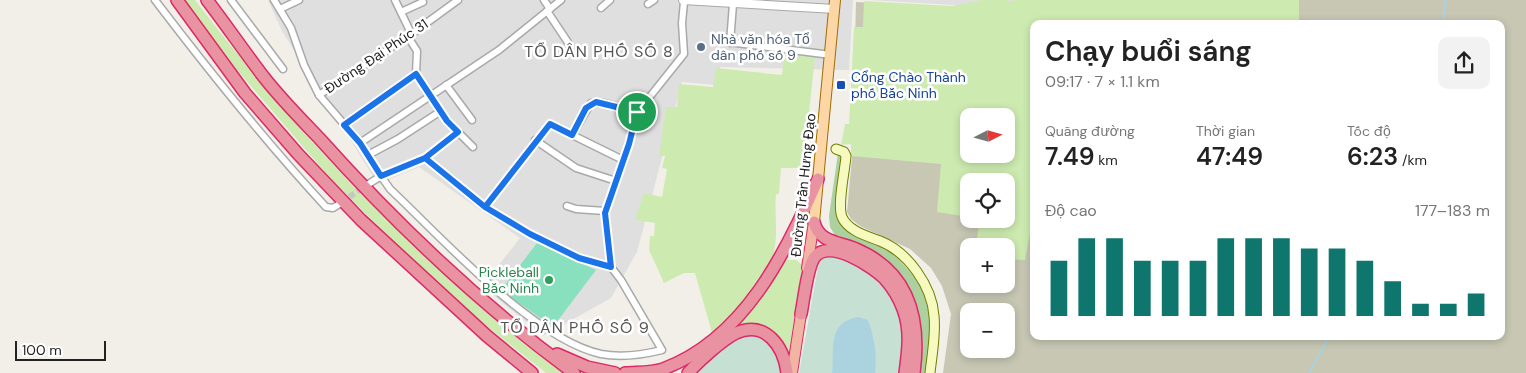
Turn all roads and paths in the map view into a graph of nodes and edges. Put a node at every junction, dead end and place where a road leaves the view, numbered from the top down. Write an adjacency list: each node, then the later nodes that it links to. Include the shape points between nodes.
1 (155, 0): 47 (street, via 195,53 315,195 329,209)
2 (177, 0): 55 (highway, via 245,93 298,154 361,220)
3 (207, 0): 53 (highway, via 264,77 358,182)
4 (232, 0): 25 (street)
5 (274, 0): 17 (street)
6 (299, 0): 17 (street)
7 (395, 0): 19 (street)
8 (422, 0): 19 (street)
9 (458, 0): 20 (street, Đường Đại Phúc 31)
10 (544, 0): 18 (street)
11 (561, 0): 18 (street)
12 (610, 0): 16 (street)
13 (684, 1): 14 (street); 31 (street, via 684,54)
14 (733, 4): 15 (street); 22 (street)
15 (835, 5): 24 (main road, Đường Trần Hưng Đạo)
16 (602, 8)
17 (280, 9): 28 (street)
18 (549, 10): 23 (street); 27 (street, via 499,50)
19 (401, 12): 20 (street)
20 (410, 35): 26 (street, via 417,51); 28 (street, Đường Đại Phúc 31)
21 (720, 41): 22 (street)
22 (730, 43): 24 (street)
23 (571, 47)
24 (831, 55): 44 (main road, Đường Trần Hưng Đạo)
25 (283, 70)
26 (416, 74): 29 (street); 33 (street)
27 (446, 85): 29 (street); 32 (street)
28 (319, 95): 33 (street)
29 (431, 95): 30 (street); 37 (street)
30 (441, 111): 34 (street); 40 (street)
31 (637, 112): 35 (street, via 591,103); 42 (street)
32 (472, 120)
33 (344, 125): 37 (street)
34 (458, 132): 38 (street); 41 (street)
35 (572, 135): 36 (street, via 550,124); 42 (street)
36 (535, 140): 45 (street, via 576,168); 49 (street)
37 (360, 143): 40 (street)
38 (472, 147)
39 (836, 149): 66 (main road, via 846,156 841,208 844,222 902,256 918,274 930,298 934,326)
40 (368, 155): 43 (street)
41 (425, 158): 43 (street); 49 (street)
42 (623, 160): 45 (street)
43 (381, 176): 46 (street); 52 (street, via 390,189 482,276 545,328 584,348 605,354 639,356 662,350)
44 (818, 179): 51 (main road, Đường Trần Hưng Đạo); 60 (highway, via 770,274 723,333 694,355 661,370)
45 (616, 181): 50 (street)
46 (367, 185)
47 (341, 202)
48 (567, 206): 50 (street)
49 (485, 207): 52 (street, via 545,242 579,258)
50 (605, 211): 52 (street)
51 (814, 222): 54 (highway, Đường Trần Hưng Đạo); 65 (highway, via 825,238 866,254 899,284 915,321)
52 (611, 267)
53 (491, 306): 58 (highway, via 534,344); 59 (highway, via 554,353 587,367)
54 (801, 314): 63 (highway, Đường Trần Hưng Đạo); 64 (highway, via 813,261 818,254 835,252 868,265 890,285 904,312 909,340)
55 (487, 336): 56 (highway); 57 (highway)
56 (526, 373)
57 (532, 373)
58 (574, 373)
59 (616, 373)
60 (625, 373)
61 (688, 373): 62 (highway, via 735,334 753,330 778,343)
62 (787, 373)
63 (792, 373)
64 (905, 373)
65 (914, 373)
66 (930, 373)

